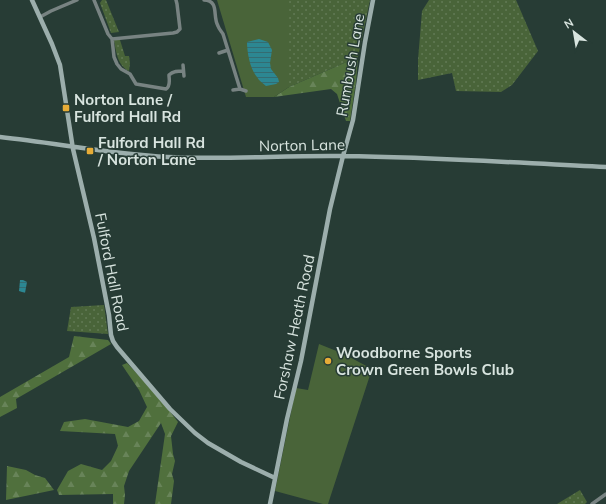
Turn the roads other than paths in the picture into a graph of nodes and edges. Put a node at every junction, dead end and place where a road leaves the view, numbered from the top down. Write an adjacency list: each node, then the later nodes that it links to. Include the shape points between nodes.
1 (32, 0): 7 (street, Fulford Hall Road)
2 (77, 0): 7 (street)
3 (94, 0): 8 (street)
4 (176, 0): 8 (street, via 180,29 177,32)
5 (204, 0): 9 (street, via 210,0 214,6 217,26 223,34)
6 (373, 0): 19 (street, Rumbush Lane, via 353,120)
7 (40, 17): 18 (street, Fulford Hall Road, via 60,65)
8 (112, 39): 12 (street, via 114,57 121,69 130,74 136,84 166,89 169,86 170,73)
9 (228, 50): 10 (street); 15 (street)
10 (219, 53)
11 (183, 65): 12 (street)
12 (183, 71): 13 (street)
13 (184, 76)
14 (233, 90): 15 (street)
15 (240, 90): 16 (street)
16 (246, 91)
17 (0, 136): 18 (street, Norton Lane)
18 (73, 147): 19 (street, Norton Lane, via 191,158); 21 (street, Fulford Hall Road, via 113,341 170,409 195,433 234,458)
19 (343, 156): 20 (street, Norton Lane); 21 (street, Forshaw Heath Road)
20 (606, 167)
21 (275, 478): 23 (street, Forshaw Heath Road)
22 (606, 494): 24 (street)
23 (270, 504)
24 (592, 504)

